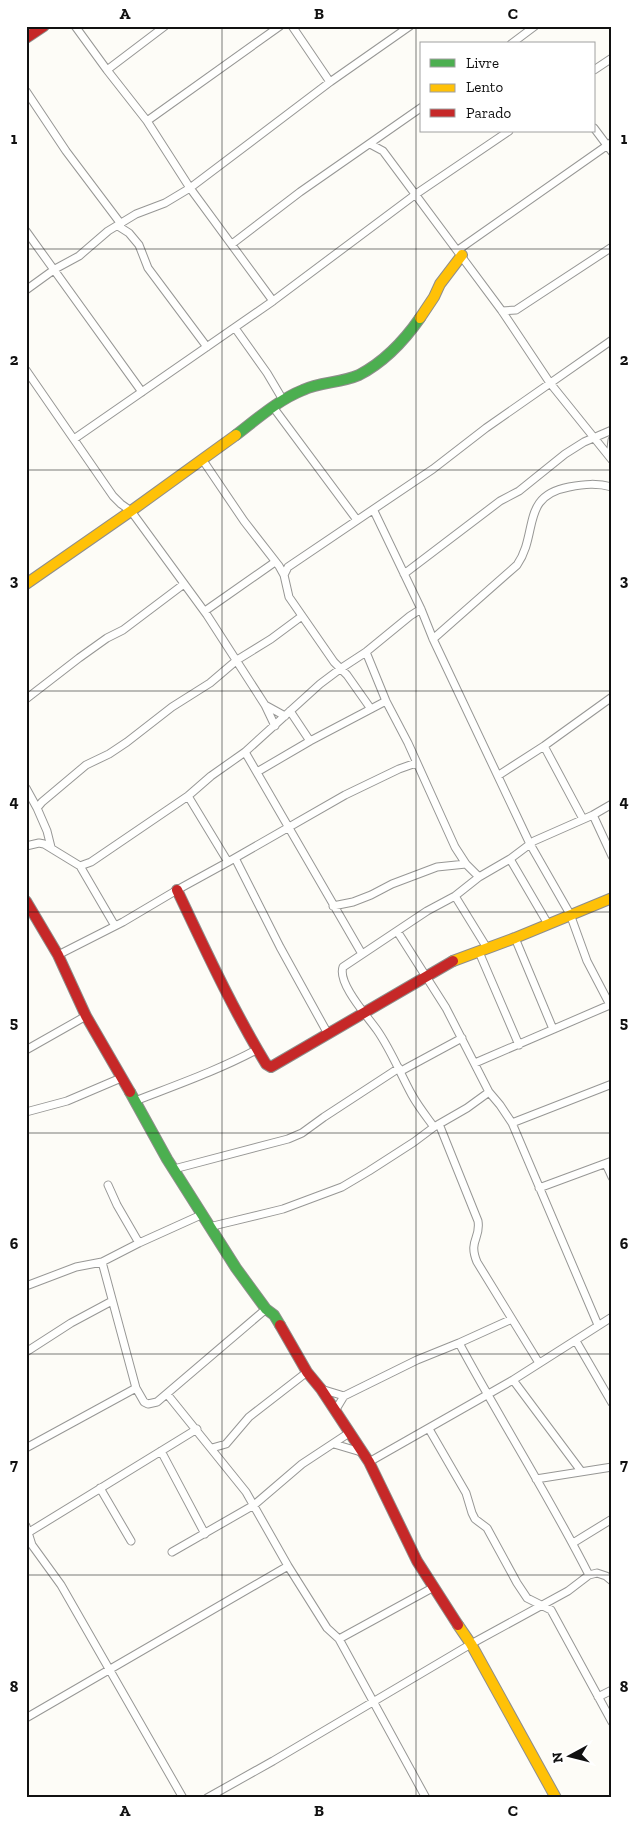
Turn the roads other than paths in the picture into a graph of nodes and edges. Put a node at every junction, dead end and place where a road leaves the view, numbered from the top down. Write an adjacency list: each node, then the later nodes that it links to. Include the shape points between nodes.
1 (44, 26): 8 (street)
2 (75, 26): 12 (street)
3 (165, 26): 12 (street)
4 (280, 26): 16 (street)
5 (292, 26): 13 (street)
6 (410, 26): 13 (street)
7 (536, 26): 9 (street)
8 (26, 38)
9 (514, 42)
10 (612, 58): 11 (street)
11 (596, 69)
12 (106, 70): 16 (street)
13 (330, 82): 24 (street)
14 (26, 91): 26 (street)
15 (420, 108): 19 (street)
16 (147, 121): 24 (street)
17 (596, 130): 21 (street)
18 (508, 132): 25 (street)
19 (383, 134): 20 (street); 22 (street)
20 (370, 144): 22 (street); 28 (street)
21 (609, 144): 23 (street); 30 (street)
22 (383, 151): 25 (street)
23 (612, 152)
24 (190, 188): 26 (street); 28 (street)
25 (416, 194): 30 (street); 33 (street)
26 (119, 225): 31 (street); 39 (street, via 139,245 148,268)
27 (26, 231): 31 (street)
28 (232, 244): 33 (street)
29 (612, 247): 34 (street)
30 (460, 252): 35 (street); 43 (street, via 411,331 389,355 358,375 304,389)
31 (55, 269): 32 (street); 42 (street)
32 (26, 290)
33 (273, 301): 37 (street)
34 (516, 310): 35 (street); 36 (street)
35 (502, 311): 36 (street)
36 (510, 322): 41 (street)
37 (235, 328): 39 (street); 43 (street)
38 (612, 340): 41 (street)
39 (207, 347): 42 (street)
40 (26, 370): 47 (street)
41 (550, 383): 46 (street); 53 (street)
42 (142, 392): 47 (street)
43 (282, 400): 44 (street)
44 (273, 407): 50 (street); 54 (street)
45 (612, 430): 46 (street)
46 (594, 437): 49 (street); 57 (street, via 500,501)
47 (74, 440): 52 (street, via 113,496)
48 (612, 440): 49 (street)
49 (611, 458)
50 (202, 459): 52 (street); 55 (street)
51 (612, 487): 64 (street, via 584,484 545,496 536,506 528,543 517,565)
52 (131, 510): 59 (street); 60 (street)
53 (374, 511): 54 (street); 57 (street)
54 (356, 520): 56 (street)
55 (277, 564): 56 (street); 58 (street); 62 (street)
56 (288, 567): 58 (street)
57 (404, 574): 61 (street)
58 (284, 575): 63 (street, via 288,594)
59 (26, 584)
60 (184, 584): 62 (street); 69 (street)
61 (421, 608): 64 (street); 65 (street)
62 (205, 611): 66 (street)
63 (302, 616): 66 (street); 67 (street)
64 (432, 639): 80 (street)
65 (366, 652): 67 (street); 70 (street)
66 (237, 660): 71 (street); 84 (street, via 127,742 86,765)
67 (340, 669): 72 (street); 73 (street)
68 (612, 697): 76 (street)
69 (26, 699)
70 (386, 701): 72 (street); 78 (street)
71 (265, 705): 73 (street); 74 (street)
72 (371, 709): 75 (street)
73 (287, 714): 74 (street); 75 (street)
74 (275, 726): 77 (street)
75 (310, 741): 79 (street)
76 (544, 746): 80 (street); 86 (street)
77 (245, 752): 79 (street); 82 (street)
78 (416, 763): 87 (street, via 346,795); 97 (street, via 455,848)
79 (257, 772): 87 (street)
80 (499, 775): 90 (street)
81 (26, 788): 84 (street)
82 (188, 796): 95 (street); 96 (street)
83 (612, 804): 85 (street)
84 (37, 808): 88 (street)
85 (593, 815): 86 (street); 93 (street)
86 (583, 819): 90 (street)
87 (290, 827): 95 (street); 105 (street)
88 (47, 831): 89 (street); 92 (street)
89 (39, 843): 91 (street); 92 (street)
90 (530, 844): 94 (street); 106 (street)
91 (26, 846)
92 (51, 847): 98 (street)
93 (612, 856)
94 (510, 859): 99 (street); 107 (street)
95 (232, 860): 101 (street); 119 (street)
96 (91, 862): 98 (street); 100 (street)
97 (466, 864): 99 (street); 105 (street, via 437,867 353,902)
98 (80, 866): 100 (street)
99 (479, 877): 102 (street)
100 (88, 878): 108 (street)
101 (177, 890): 108 (street); 122 (street, via 219,980)
102 (455, 896): 109 (street); 111 (street)
103 (612, 898): 106 (street)
104 (26, 901): 113 (street)
105 (333, 906): 112 (street)
106 (570, 914): 107 (street); 115 (street, via 587,961)
107 (548, 924): 110 (street)
108 (115, 926): 113 (street)
109 (397, 931): 112 (street); 114 (street)
110 (515, 938): 111 (street); 118 (street)
111 (483, 950): 114 (street); 121 (street)
112 (362, 954): 116 (street, via 341,972)
113 (58, 955): 117 (street)
114 (426, 976): 116 (street); 120 (street)
115 (611, 1004): 118 (street)
116 (364, 1013): 119 (street); 125 (street)
117 (86, 1016): 123 (street); 126 (street)
118 (553, 1029): 121 (street)
119 (328, 1034): 122 (street, via 271,1067)
120 (462, 1038): 124 (street); 125 (street)
121 (518, 1045): 124 (street)
122 (258, 1049): 129 (street)
123 (26, 1050)
124 (475, 1063): 128 (street)
125 (400, 1069): 132 (street, via 412,1094); 134 (street, via 302,1133)
126 (121, 1078): 129 (street); 130 (street, via 67,1101)
127 (612, 1084): 131 (street)
128 (489, 1092): 131 (street); 132 (street)
129 (135, 1101): 134 (street)
130 (26, 1112)
131 (512, 1123): 137 (street)
132 (436, 1125): 139 (street, via 342,1187 283,1209); 146 (street, via 478,1221 474,1255)
133 (609, 1162): 135 (street); 137 (street)
134 (174, 1169): 138 (street)
135 (612, 1177)
136 (108, 1185): 140 (street)
137 (539, 1188): 147 (street)
138 (201, 1215): 139 (street); 140 (street)
139 (209, 1227): 144 (street)
140 (139, 1243): 141 (street)
141 (102, 1262): 142 (street, via 76,1267); 143 (street)
142 (26, 1286)
143 (112, 1301): 150 (street); 154 (street)
144 (266, 1309): 152 (street, via 274,1315); 156 (street)
145 (612, 1317): 147 (street)
146 (512, 1319): 149 (street); 151 (street)
147 (598, 1325): 148 (street)
148 (576, 1341): 151 (street); 159 (street)
149 (459, 1343): 157 (street); 158 (street)
150 (26, 1352)
151 (539, 1363): 153 (street)
152 (307, 1372): 155 (street); 166 (street, via 249,1417 226,1444)
153 (513, 1380): 157 (street); 171 (street)
154 (136, 1388): 156 (street, via 148,1404); 165 (street)
155 (321, 1389): 158 (street); 160 (street)
156 (167, 1394): 161 (street)
157 (487, 1394): 162 (street); 172 (street)
158 (344, 1396): 160 (street)
159 (612, 1403)
160 (336, 1411): 163 (street)
161 (197, 1429): 166 (street); 167 (street)
162 (429, 1429): 169 (street); 185 (street, via 463,1487 475,1518 487,1528 527,1598)
163 (349, 1433): 164 (street); 168 (street)
164 (334, 1444): 168 (street); 174 (street, via 302,1464)
165 (26, 1448)
166 (212, 1448): 174 (street)
167 (161, 1451): 173 (street); 177 (street)
168 (361, 1452): 169 (street)
169 (368, 1462): 184 (street, via 403,1535)
170 (612, 1467): 171 (street)
171 (581, 1471): 172 (street)
172 (536, 1479): 179 (street)
173 (100, 1488): 176 (street); 178 (street)
174 (254, 1505): 177 (street); 181 (street)
175 (612, 1519): 179 (street)
176 (27, 1530): 188 (street, via 32,1545 61,1585)
177 (205, 1534): 180 (street)
178 (130, 1542)
179 (573, 1543): 182 (street)
180 (172, 1552)
181 (288, 1566): 186 (street, via 327,1628); 188 (street)
182 (589, 1575): 183 (street, via 602,1574); 185 (street)
183 (612, 1581)
184 (434, 1587): 186 (street); 187 (street)
185 (540, 1606): 187 (street); 190 (street, via 551,1610)
186 (339, 1639): 191 (street)
187 (471, 1644): 191 (street); 197 (street)
188 (110, 1669): 192 (street); 194 (street)
189 (612, 1690): 190 (street)
190 (598, 1697): 193 (street)
191 (374, 1702): 195 (street); 196 (street)
192 (26, 1718)
193 (612, 1722)
194 (183, 1798)
195 (207, 1798)
196 (426, 1798)
197 (556, 1798)

